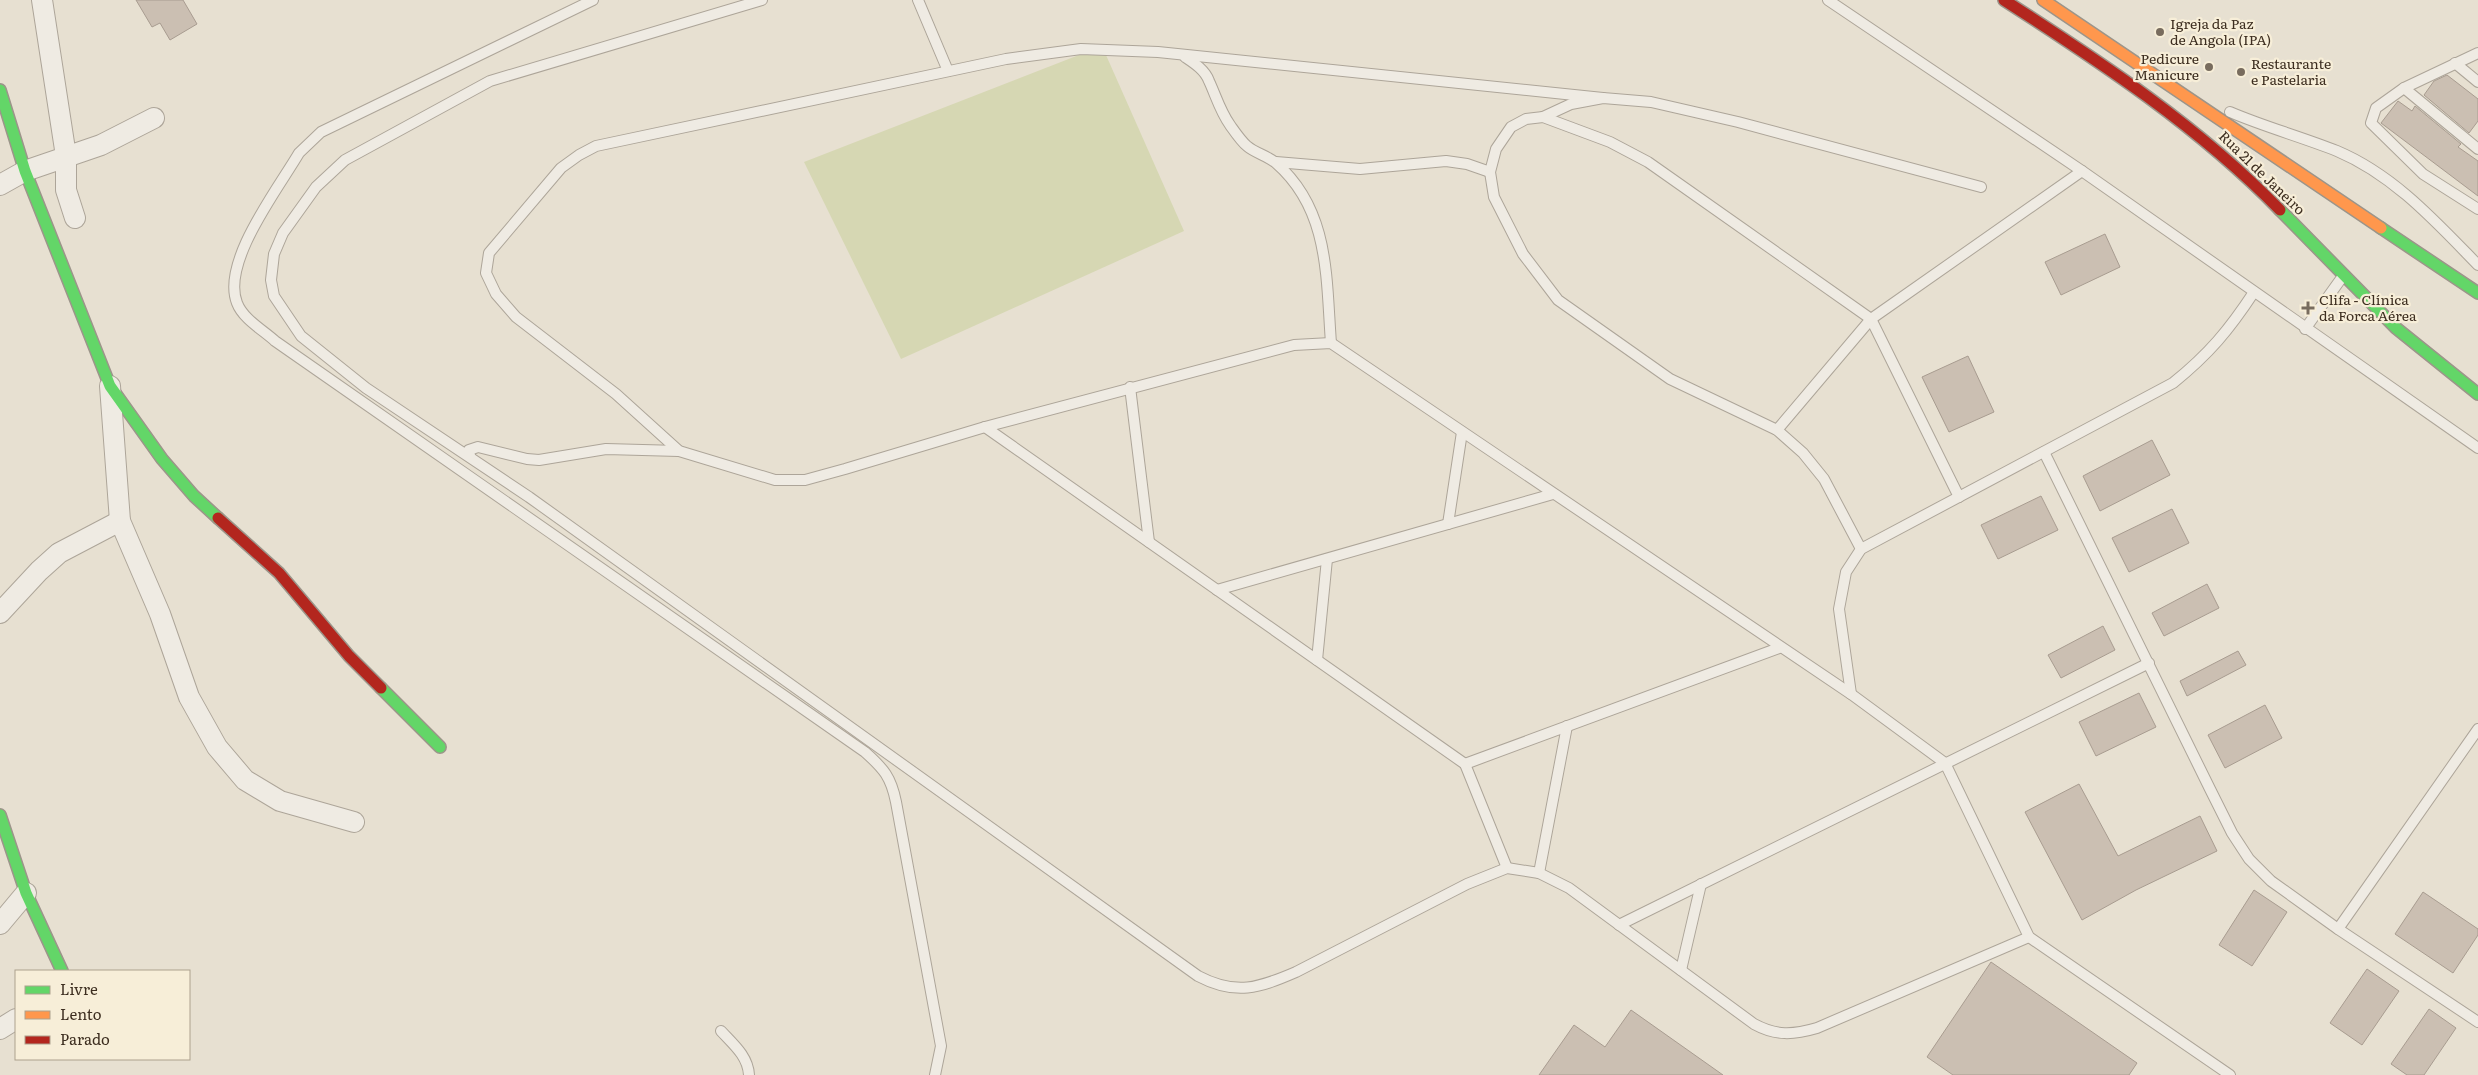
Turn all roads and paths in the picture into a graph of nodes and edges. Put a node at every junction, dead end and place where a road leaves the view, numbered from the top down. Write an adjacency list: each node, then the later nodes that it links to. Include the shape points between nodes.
1 (42, 0): 20 (street)
2 (593, 0): 85 (lane, via 321,132 309,141 245,243 235,267 237,302 250,319 275,340 865,752 884,769 893,786 941,1046)
3 (762, 0): 49 (lane, via 490,82 345,160 316,187 283,233 274,254 271,280 274,296 301,336 366,388)
4 (918, 0): 11 (lane)
5 (1828, 0): 23 (lane)
6 (2004, 0): 31 (main road, Rua 21 de Janeiro, via 2176,116 2238,169)
7 (2043, 0): 15 (main road, Rua 21 de Janeiro)
8 (2478, 53): 10 (lane)
9 (1184, 56): 11 (lane, via 1081,49); 16 (lane); 21 (lane, via 1209,80 1215,99 1247,146)
10 (2455, 63): 12 (lane); 13 (lane)
11 (948, 71): 47 (lane, via 596,146 561,168 489,253 486,273 496,294 516,317 616,394)
12 (2478, 82)
13 (2404, 88): 19 (lane); 27 (lane, via 2376,108 2371,123 2423,174)
14 (0, 90): 22 (main road)
15 (2186, 95): 29 (main road, Rua 21 de Janeiro); 30 (lane, via 2356,161 2430,214)
16 (1603, 98): 17 (lane, via 1571,104); 26 (lane, via 1651,102 1738,122)
17 (1543, 117): 24 (lane, via 1526,119 1511,127 1496,149); 36 (lane, via 1610,142 1648,162)
18 (154, 118): 20 (street, via 101,145)
19 (2478, 150)
20 (66, 156): 22 (street); 28 (street, via 66,190)
21 (1276, 162): 24 (lane, via 1360,169 1446,161); 38 (lane, via 1304,194 1319,228)
22 (25, 171): 25 (street); 40 (main road)
23 (2082, 171): 32 (lane); 36 (lane)
24 (1490, 172): 44 (lane, via 1494,197 1524,254 1558,300 1670,379)
25 (0, 185)
26 (1981, 187)
27 (2478, 209)
28 (76, 218)
29 (2405, 245): 33 (main road, Rua 21 de Janeiro); 34 (main road)
30 (2478, 265)
31 (2343, 275): 35 (main road, Rua 21 de Janeiro); 37 (lane)
32 (2254, 292): 37 (lane); 48 (lane, via 2214,347 2173,383)
33 (2478, 293)
34 (2478, 302)
35 (2372, 304): 39 (main road); 42 (main road, Rua 21 de Janeiro, via 2429,357)
36 (1871, 320): 44 (lane); 51 (lane)
37 (2305, 328): 46 (lane)
38 (1331, 343): 41 (lane, via 1294,345); 45 (lane)
39 (2478, 383)
40 (110, 386): 52 (street); 65 (main road, via 162,459 194,496 279,573 349,656)
41 (1130, 387): 43 (lane); 54 (lane)
42 (2478, 394)
43 (986, 427): 47 (lane, via 805,480 775,480); 54 (lane)
44 (1777, 430): 55 (lane, via 1803,453 1824,479)
45 (1462, 432): 50 (lane); 53 (lane)
46 (2478, 448)
47 (679, 451): 49 (lane, via 606,450 540,460 478,447 469,450)
48 (2044, 452): 51 (lane); 61 (lane)
49 (470, 456): 70 (lane, via 1198,976 1218,987 1235,989 1268,984 1467,884)
50 (1553, 494): 53 (lane); 59 (lane)
51 (1959, 497): 55 (lane)
52 (120, 521): 58 (street, via 59,553); 69 (street, via 160,614 189,697 217,747 245,780 280,801)
53 (1448, 524): 56 (lane)
54 (1149, 542): 57 (lane)
55 (1862, 549): 62 (lane, via 1846,572 1839,609)
56 (1327, 559): 57 (lane); 60 (lane)
57 (1217, 590): 60 (lane)
58 (0, 613)
59 (1779, 648): 62 (lane); 63 (lane)
60 (1316, 660): 67 (lane)
61 (2149, 663): 66 (lane); 76 (lane, via 2232,834 2249,859 2271,881)
62 (1851, 694): 66 (lane)
63 (1567, 726): 67 (lane); 71 (lane)
64 (2478, 729): 76 (lane)
65 (440, 747)
66 (1946, 763): 72 (lane); 77 (lane)
67 (1465, 764): 70 (lane)
68 (0, 815): 73 (main road)
69 (354, 822)
70 (1507, 868): 71 (lane)
71 (1539, 873): 75 (lane, via 1569,888)
72 (1701, 884): 75 (lane); 79 (lane)
73 (26, 893): 74 (street); 78 (main road)
74 (0, 924)
75 (1619, 925): 79 (lane)
76 (2338, 929): 81 (lane)
77 (2029, 937): 79 (lane, via 1817,1028 1786,1035 1754,1024); 86 (lane)
78 (62, 970)
79 (1681, 970)
80 (15, 1020): 82 (street)
81 (2478, 1022)
82 (0, 1029)
83 (721, 1031): 84 (lane, via 739,1050 749,1066)
84 (749, 1075)
85 (935, 1075)
86 (2230, 1075)

